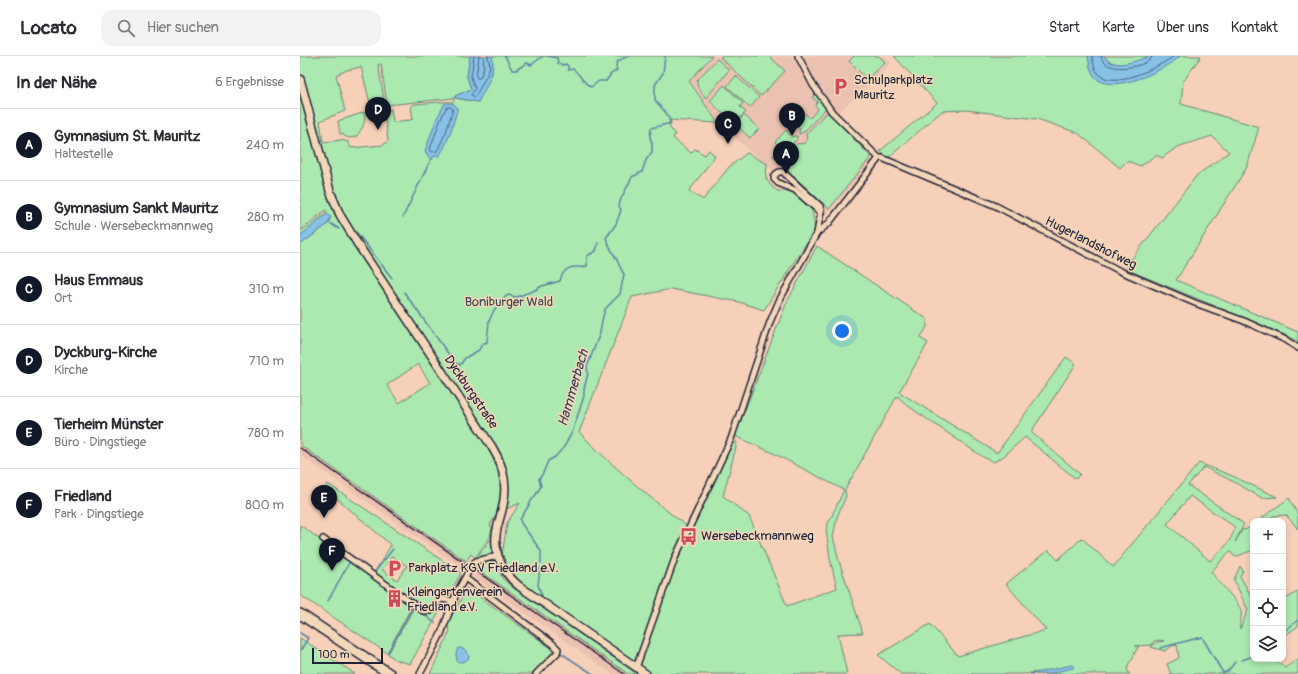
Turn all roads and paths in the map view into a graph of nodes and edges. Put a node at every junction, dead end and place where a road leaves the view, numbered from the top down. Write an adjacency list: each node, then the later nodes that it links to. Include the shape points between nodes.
1 (798, 56): 3 (street, via 812,85 829,109)
2 (300, 79): 8 (street, Dyckburgstraße, via 326,181 340,215 500,461 505,491 496,537)
3 (877, 157): 5 (street, via 828,223); 6 (street, Hugerlandshofweg, via 996,206 1120,271 1244,321)
4 (821, 213): 4 (street, via 819,205 786,174 776,174 774,179 777,182 795,190); 5 (street)
5 (817, 233): 12 (street, via 774,313 733,434 675,558)
6 (1298, 348)
7 (323, 539): 10 (street, via 423,611 433,609 441,599)
8 (498, 556): 9 (street, via 476,561); 12 (street, Dyckburgstraße, via 503,569 515,583)
9 (465, 578): 10 (street); 15 (street, via 558,649)
10 (453, 601): 14 (street, via 441,634)
11 (300, 614): 13 (highway)
12 (636, 668): 16 (street, Dyckburgstraße)
13 (390, 674)
14 (420, 674)
15 (536, 674)
16 (646, 674)

